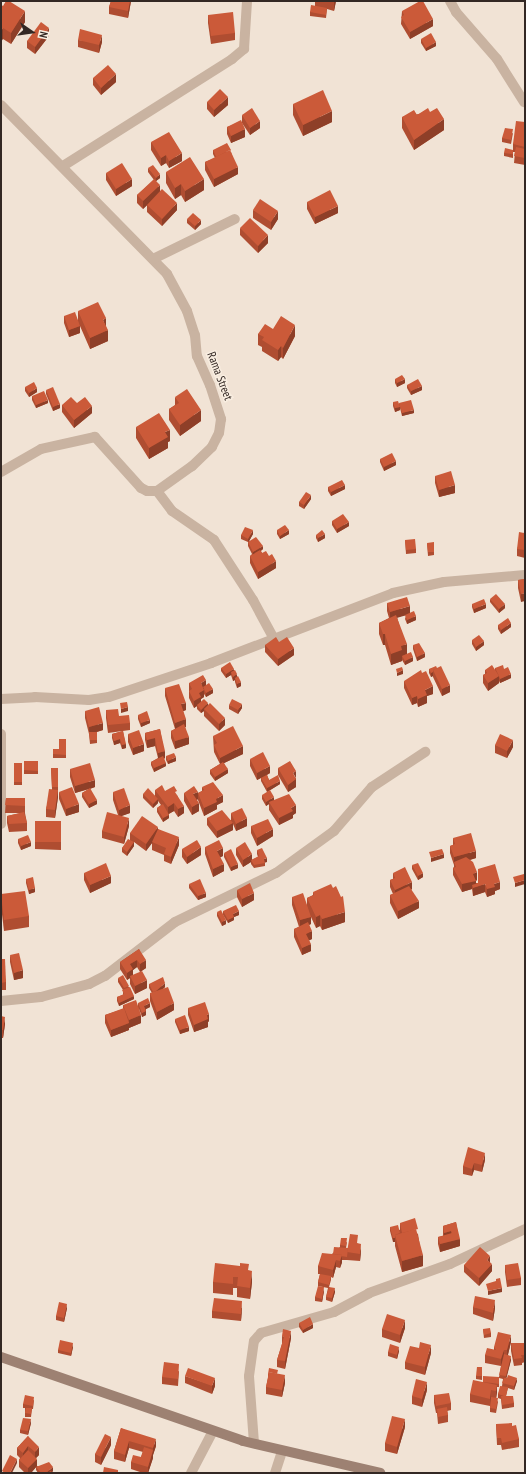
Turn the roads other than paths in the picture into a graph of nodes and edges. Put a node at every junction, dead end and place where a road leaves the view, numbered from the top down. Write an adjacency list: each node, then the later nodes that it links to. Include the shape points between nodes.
1 (247, 1): 5 (street, via 244,49)
2 (450, 1): 3 (street, via 456,12 497,59)
3 (524, 102)
4 (1, 104): 5 (street, Rama Street)
5 (63, 166): 7 (street, Rama Street)
6 (235, 219): 7 (street)
7 (153, 259): 9 (street, Rama Street, via 178,291 187,311 195,335 197,356 221,419 219,433 212,447 192,466)
8 (1, 472): 9 (street, via 41,449 95,437 141,488)
9 (157, 491): 11 (street, via 172,511 214,540 253,600)
10 (525, 575): 11 (street, via 444,582 393,593)
11 (274, 639): 12 (street, via 165,680 110,697 89,700 35,697)
12 (1, 699)
13 (1, 734): 15 (street)
14 (425, 752): 16 (street, via 372,787 334,831 276,872 175,922 105,976 89,984 41,997)
15 (1, 824)
16 (1, 1002)
17 (525, 1230): 20 (street, via 450,1264 369,1293 334,1312 261,1333 254,1341 248,1376)
18 (1, 1357): 19 (main road)
19 (213, 1431): 20 (main road); 22 (street)
20 (254, 1443): 21 (main road)
21 (282, 1451): 23 (street); 24 (main road)
22 (191, 1473)
23 (275, 1473)
24 (380, 1473)

